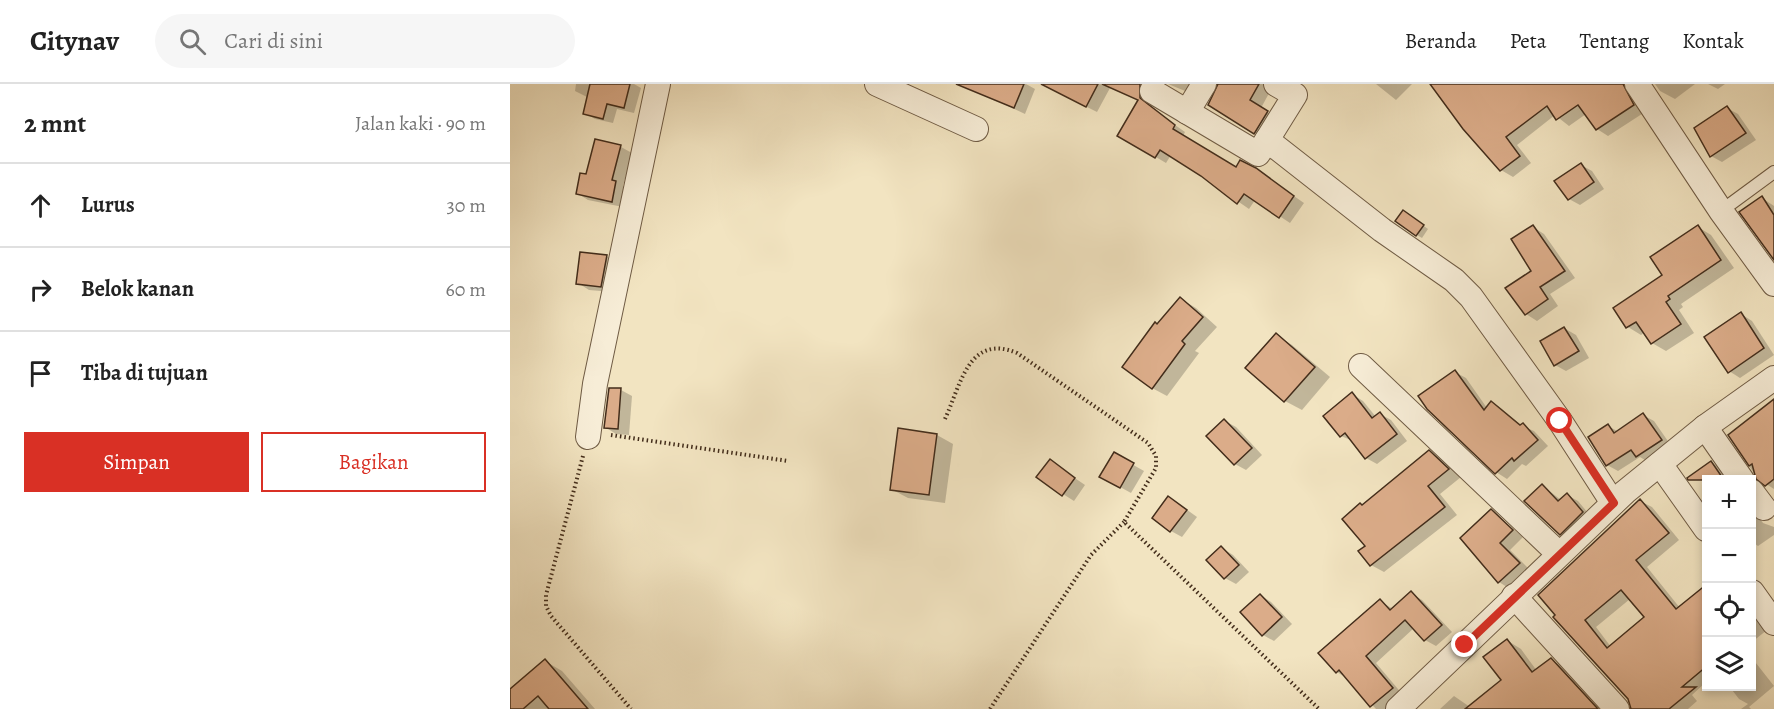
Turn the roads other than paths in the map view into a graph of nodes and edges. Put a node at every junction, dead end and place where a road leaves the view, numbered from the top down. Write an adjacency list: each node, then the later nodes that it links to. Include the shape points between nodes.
1 (658, 84): 16 (street, via 595,384)
2 (877, 84): 8 (street)
3 (1204, 84): 7 (street)
4 (1276, 84): 9 (street, via 1295,95)
5 (1637, 84): 11 (street)
6 (1152, 91): 7 (street)
7 (1187, 112): 9 (street, via 1258,154)
8 (976, 129)
9 (1268, 140): 19 (street, via 1382,230 1454,280 1471,297)
10 (1774, 172): 11 (lane)
11 (1721, 211): 12 (street)
12 (1774, 284)
13 (1361, 366): 21 (street)
14 (1774, 378): 15 (street)
15 (1705, 427): 17 (street); 18 (street)
16 (588, 437)
17 (1659, 464): 19 (street); 20 (street)
18 (1739, 475)
19 (1614, 503): 21 (street)
20 (1702, 522)
21 (1559, 554): 22 (street)
22 (1514, 596): 25 (street); 26 (street)
23 (1756, 598): 24 (street)
24 (1774, 623)
25 (1398, 709)
26 (1617, 709)

